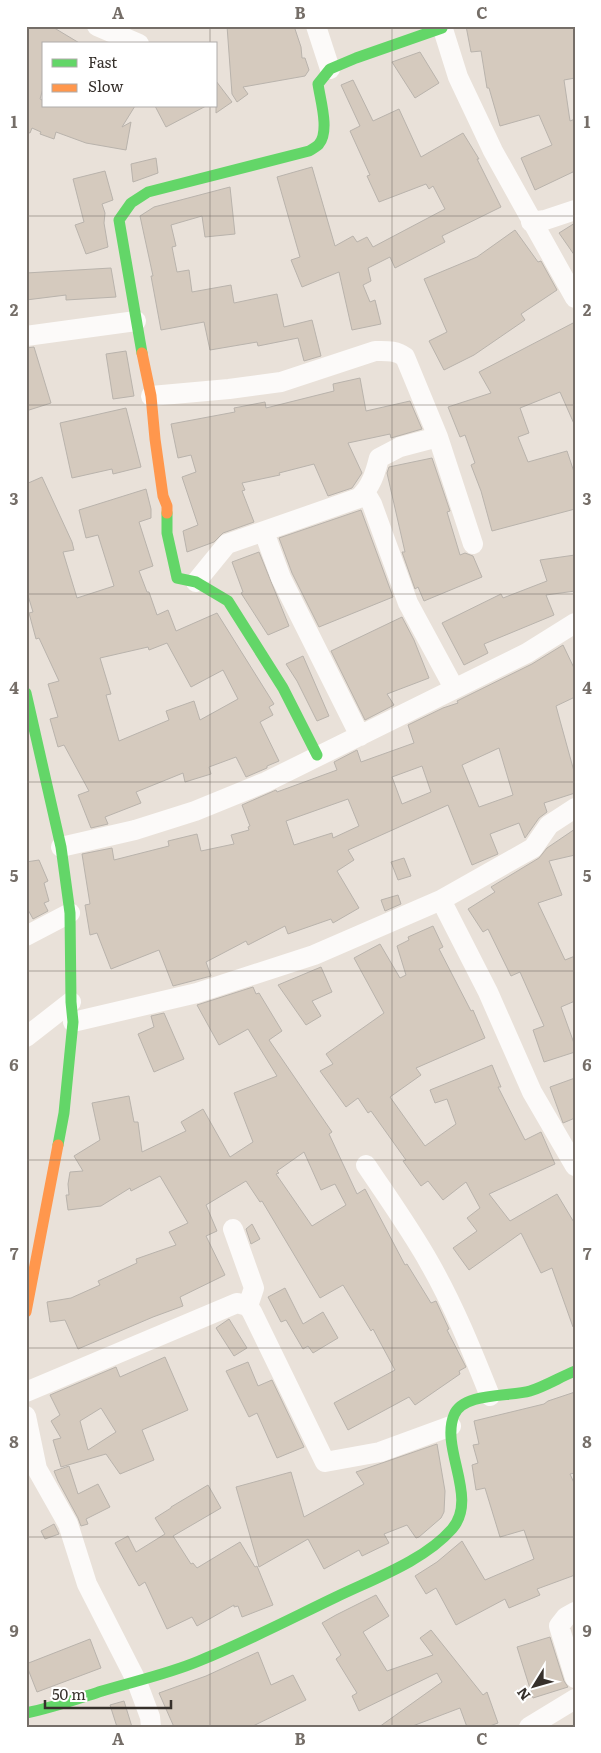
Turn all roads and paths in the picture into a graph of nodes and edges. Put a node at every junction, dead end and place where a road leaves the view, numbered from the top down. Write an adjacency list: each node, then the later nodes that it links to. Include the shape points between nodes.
1 (97, 26): 4 (street)
2 (316, 26): 5 (street)
3 (442, 27): 5 (street); 7 (street, via 458,77)
4 (134, 42)
5 (330, 69): 9 (street, via 318,84 324,121 322,136 309,151 148,192 122,212 119,220 121,238)
6 (575, 210): 7 (street)
7 (531, 222): 8 (street)
8 (575, 298)
9 (136, 321): 10 (street); 11 (street)
10 (26, 336)
11 (151, 396): 12 (street, via 281,382 375,351 389,350 405,357); 16 (street, via 163,496 168,513 167,534 177,578)
12 (438, 437): 13 (street, via 400,447 379,458 373,480); 15 (street)
13 (365, 492): 14 (street, via 348,503); 18 (street, via 408,603)
14 (264, 532): 16 (street, via 227,544); 20 (street, via 281,578)
15 (473, 544)
16 (196, 582): 21 (street, via 228,602 283,688)
17 (575, 623): 18 (street, via 527,653)
18 (454, 688): 20 (street)
19 (26, 693): 23 (street)
20 (360, 736): 21 (street)
21 (317, 756): 23 (street, via 196,812)
22 (575, 808): 24 (street, via 549,825 533,848)
23 (61, 847): 25 (street)
24 (441, 900): 28 (street, via 314,955 197,993); 31 (street, via 488,992 532,1092)
25 (70, 913): 26 (street); 27 (street)
26 (26, 936)
27 (71, 1002): 28 (street); 29 (street)
28 (74, 1022): 33 (street, via 64,1113)
29 (26, 1037)
30 (366, 1165): 38 (street, via 430,1264)
31 (575, 1166)
32 (233, 1229): 34 (street, via 254,1288)
33 (30, 1277): 35 (street)
34 (248, 1306): 37 (street, via 231,1304); 40 (street, via 325,1462 380,1452)
35 (26, 1312)
36 (575, 1370): 38 (street, via 530,1391)
37 (26, 1392)
38 (490, 1396): 40 (street, via 463,1405 454,1413)
39 (26, 1416): 41 (street)
40 (450, 1426): 44 (street, via 461,1512 455,1526 430,1549 199,1662)
41 (32, 1472): 44 (street, via 68,1524 87,1584)
42 (575, 1612): 43 (street, via 559,1626)
43 (575, 1678)
44 (137, 1682): 46 (street); 47 (street)
45 (575, 1699): 48 (street)
46 (26, 1713)
47 (151, 1727)
48 (529, 1727)

